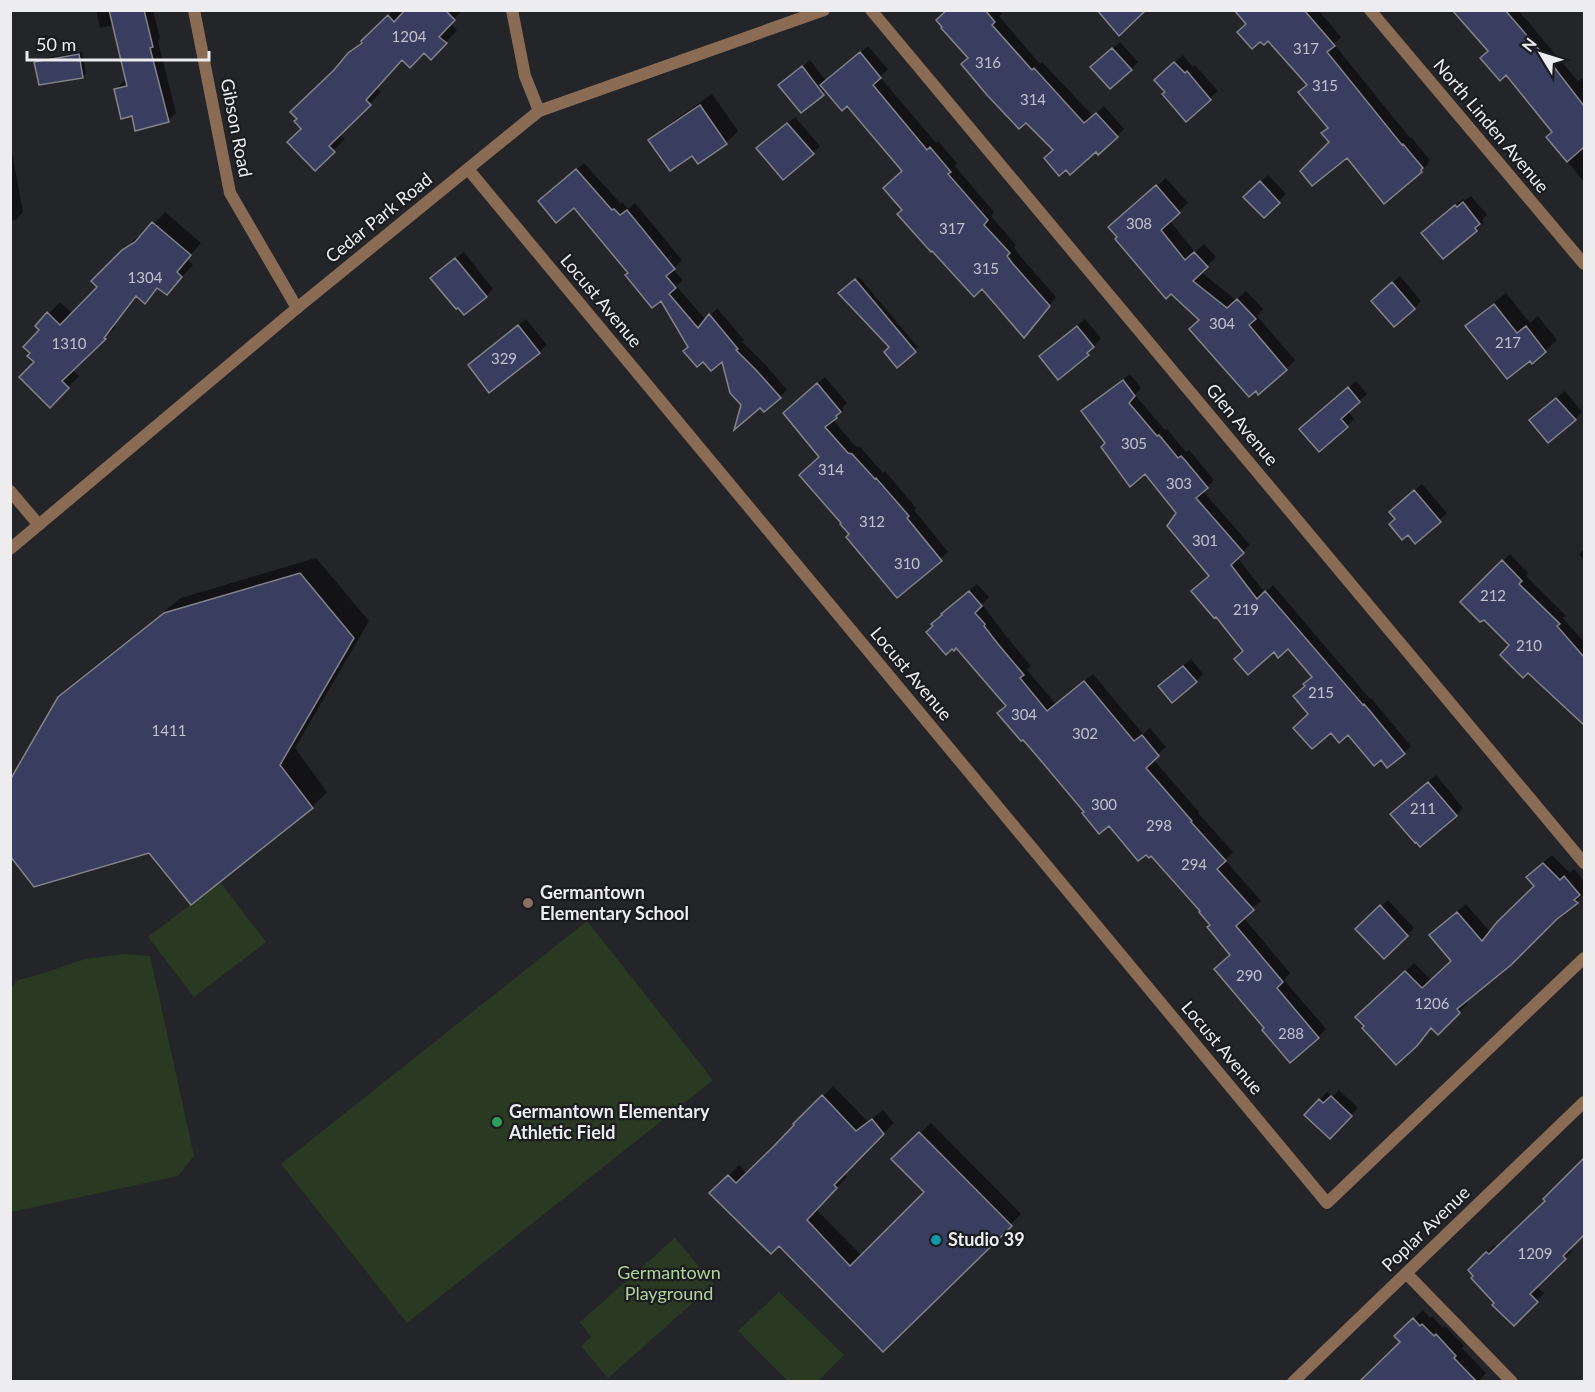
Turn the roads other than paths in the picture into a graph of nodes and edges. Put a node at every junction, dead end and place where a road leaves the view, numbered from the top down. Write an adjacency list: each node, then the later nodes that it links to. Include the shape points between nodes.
1 (194, 10): 9 (street, Gibson Road, via 230,193)
2 (512, 10): 6 (street, via 525,76)
3 (824, 10): 6 (street, Cedar Park Road)
4 (871, 10): 13 (street, Glen Avenue)
5 (1370, 10): 8 (street, North Linden Avenue)
6 (539, 111): 7 (street, Cedar Park Road)
7 (468, 169): 9 (street, Cedar Park Road); 14 (street, Locust Avenue, via 1327,1203)
8 (1584, 264)
9 (297, 308): 11 (street, Cedar Park Road)
10 (10, 491): 11 (street)
11 (39, 525): 12 (street, Cedar Park Road)
12 (10, 549)
13 (1584, 863)
14 (1584, 958)
15 (1584, 1102): 16 (street, Poplar Avenue)
16 (1406, 1273): 17 (street, Poplar Avenue); 18 (street)
17 (1293, 1382)
18 (1512, 1382)

